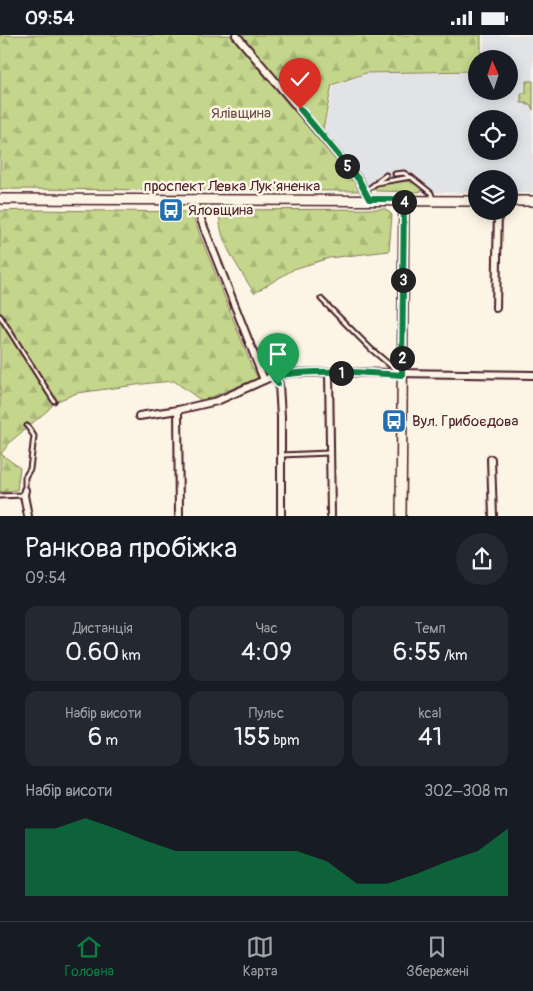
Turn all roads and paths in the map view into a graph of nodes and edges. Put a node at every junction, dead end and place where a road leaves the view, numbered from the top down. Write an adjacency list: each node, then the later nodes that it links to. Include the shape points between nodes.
1 (236, 35): 6 (street, via 359,180)
2 (395, 174): 4 (lane, via 404,173)
3 (386, 175): 5 (lane)
4 (411, 177): 5 (lane); 9 (lane, via 431,193)
5 (376, 183): 6 (lane, via 366,189)
6 (366, 197): 7 (main road, проспект Левка Лукʼяненка); 8 (main road, проспект Левка Лукʼяненка)
7 (0, 199)
8 (404, 199): 9 (main road, проспект Левка Лукʼяненка); 19 (main road)
9 (433, 199): 10 (main road, проспект Левка Лукʼяненка)
10 (468, 201)
11 (518, 201): 12 (main road)
12 (533, 201)
13 (196, 207): 22 (street)
14 (498, 220): 16 (street)
15 (320, 299): 19 (lane)
16 (496, 308)
17 (0, 316): 23 (lane)
18 (329, 372): 19 (street); 21 (street); 27 (street)
19 (402, 375): 20 (street); 36 (main road)
20 (533, 375)
21 (273, 376): 22 (street); 28 (street, via 278,384)
22 (264, 380): 24 (street, via 217,401)
23 (54, 401)
24 (178, 410): 25 (street); 33 (street)
25 (139, 416)
26 (27, 426): 30 (lane, via 34,436)
27 (329, 453): 28 (lane); 35 (street)
28 (281, 455): 34 (street)
29 (491, 459): 37 (street)
30 (24, 493): 31 (lane); 32 (street)
31 (0, 496)
32 (28, 516)
33 (179, 516)
34 (281, 516)
35 (331, 516)
36 (402, 516)
37 (492, 516)

